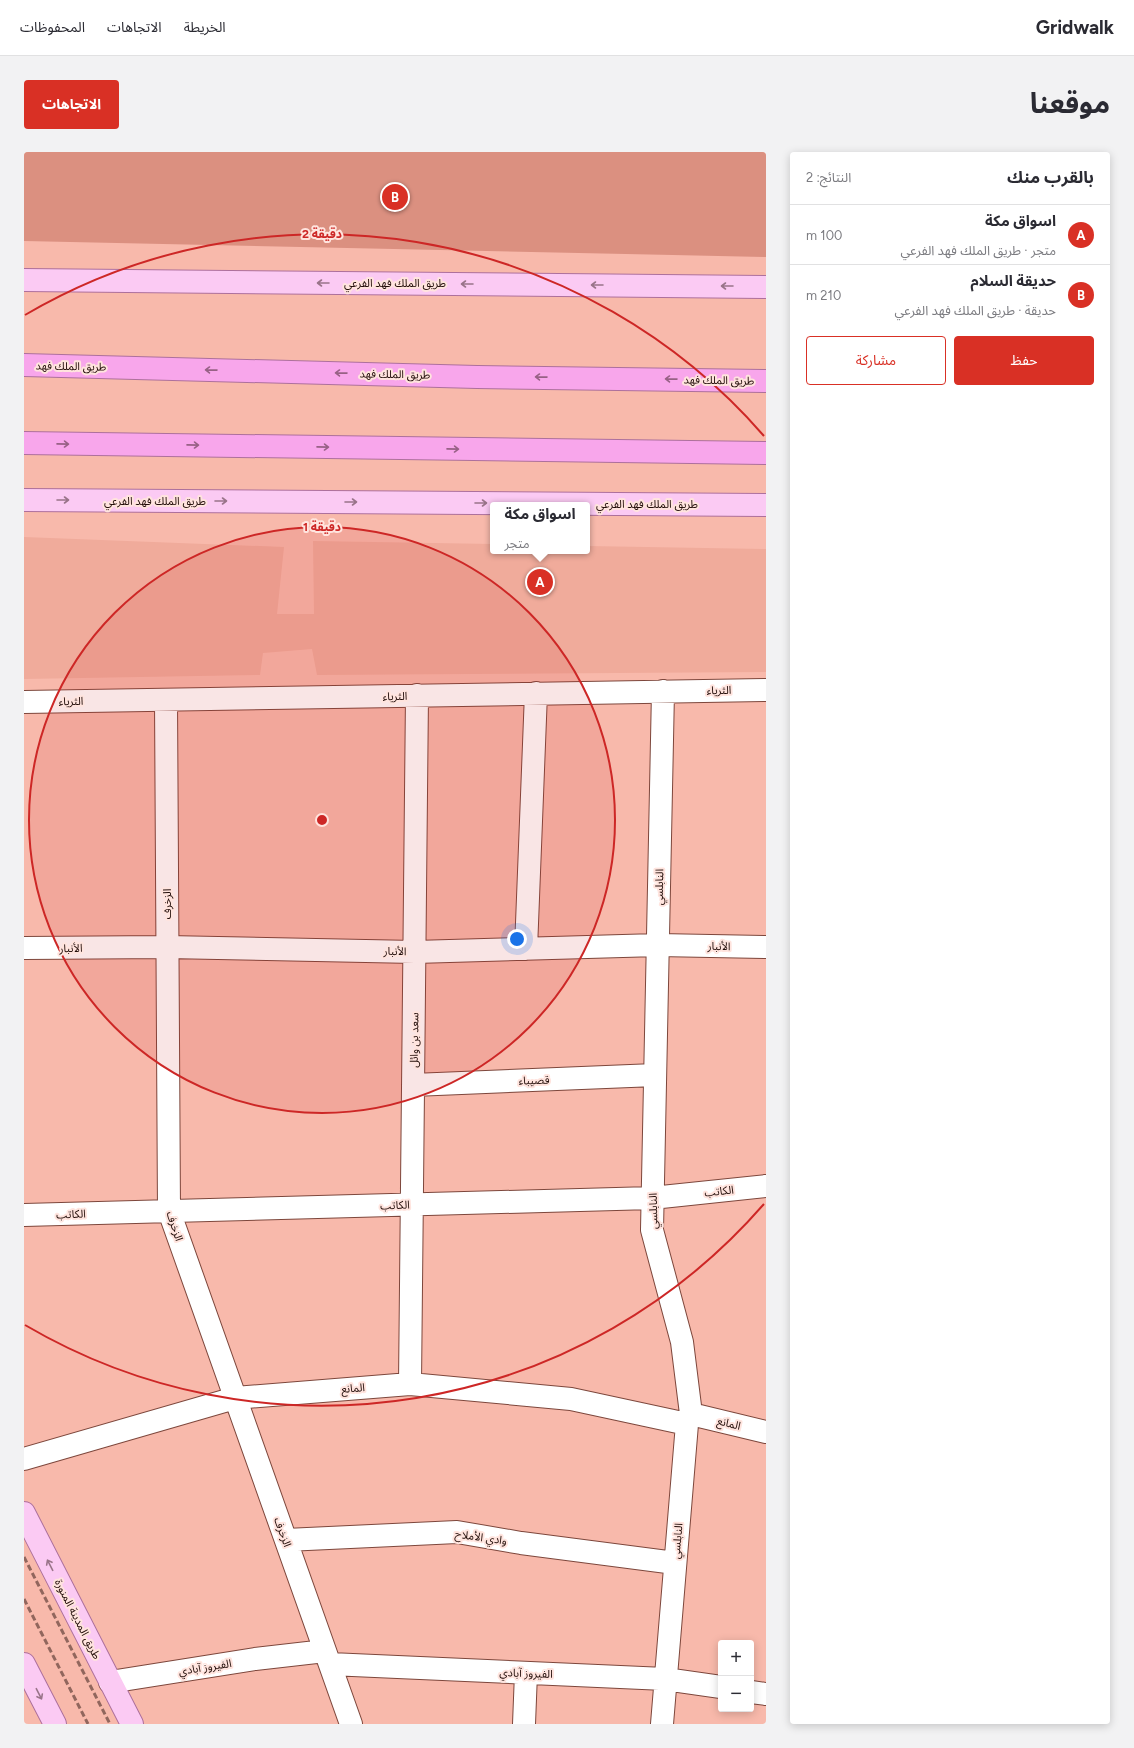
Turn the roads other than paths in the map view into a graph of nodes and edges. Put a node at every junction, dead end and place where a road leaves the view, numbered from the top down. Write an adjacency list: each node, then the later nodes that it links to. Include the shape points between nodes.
1 (24, 280): 2 (main road, طريق الملك فهد الفرعي, one-way to 1)
2 (766, 287)
3 (24, 365): 4 (highway, طريق الملك فهد, one-way to 3, via 477,377)
4 (766, 381)
5 (24, 443): 6 (highway, one-way to 6)
6 (766, 453)
7 (24, 500): 8 (main road, طريق الملك فهد الفرعي, one-way to 8)
8 (490, 503)
9 (590, 504): 10 (main road, طريق الملك فهد الفرعي, one-way to 10)
10 (766, 505)
11 (766, 690): 12 (street, الثرياء)
12 (663, 691): 13 (street, الثرياء); 17 (street, النابلسي)
13 (536, 693): 14 (street, الثرياء); 21 (street)
14 (417, 695): 15 (street, الثرياء); 22 (street, سعد بن وائل)
15 (166, 700): 16 (street, الثرياء); 18 (street, الزخرف)
16 (24, 702)
17 (658, 945): 19 (street, الأنبار); 21 (street, الأنبار); 23 (street, النابلسي)
18 (167, 947): 20 (street, الأنبار); 22 (street, الأنبار); 28 (street, الزخرف)
19 (766, 947)
20 (24, 948)
21 (526, 949): 22 (street, الأنبار)
22 (414, 952): 24 (street, سعد بن وائل)
23 (655, 1075): 24 (street, قصيباء); 26 (street, النابلسي)
24 (413, 1085): 27 (street, سعد بن وائل)
25 (766, 1186): 26 (street, الكاتب)
26 (652, 1198): 27 (street, الكاتب); 32 (street, النابلسي, via 652,1230 682,1342)
27 (412, 1205): 28 (street, الكاتب); 30 (street, سعد بن وائل)
28 (169, 1211): 29 (street, الكاتب); 31 (street, الزخرف)
29 (24, 1215)
30 (410, 1384): 31 (street, المانع); 32 (street, المانع, via 571,1399)
31 (235, 1398): 34 (street, المانع); 36 (street, الزخرف)
32 (689, 1419): 33 (street, المانع); 37 (street, النابلسي)
33 (766, 1432)
34 (24, 1459)
35 (24, 1513): 42 (main road, طريق المدينة المنورة, one-way to 35)
36 (286, 1540): 37 (street, وادي الأملاح, via 457,1532); 38 (street, الزخرف)
37 (675, 1563): 41 (street, النابلسي)
38 (327, 1658): 40 (street, الفيروز آبادي); 42 (street, الفيروز آبادي, via 255,1659); 48 (street, الزخرف)
39 (24, 1664): 46 (main road, one-way to 46)
40 (526, 1673): 41 (street, الفيروز آبادي); 49 (street)
41 (665, 1679): 43 (street, الفيروز آبادي); 50 (street, النابلسي)
42 (110, 1682): 47 (main road, طريق المدينة المنورة)
43 (718, 1687)
44 (754, 1692): 45 (street)
45 (766, 1694)
46 (55, 1724)
47 (132, 1724)
48 (351, 1724)
49 (524, 1724)
50 (662, 1724)

